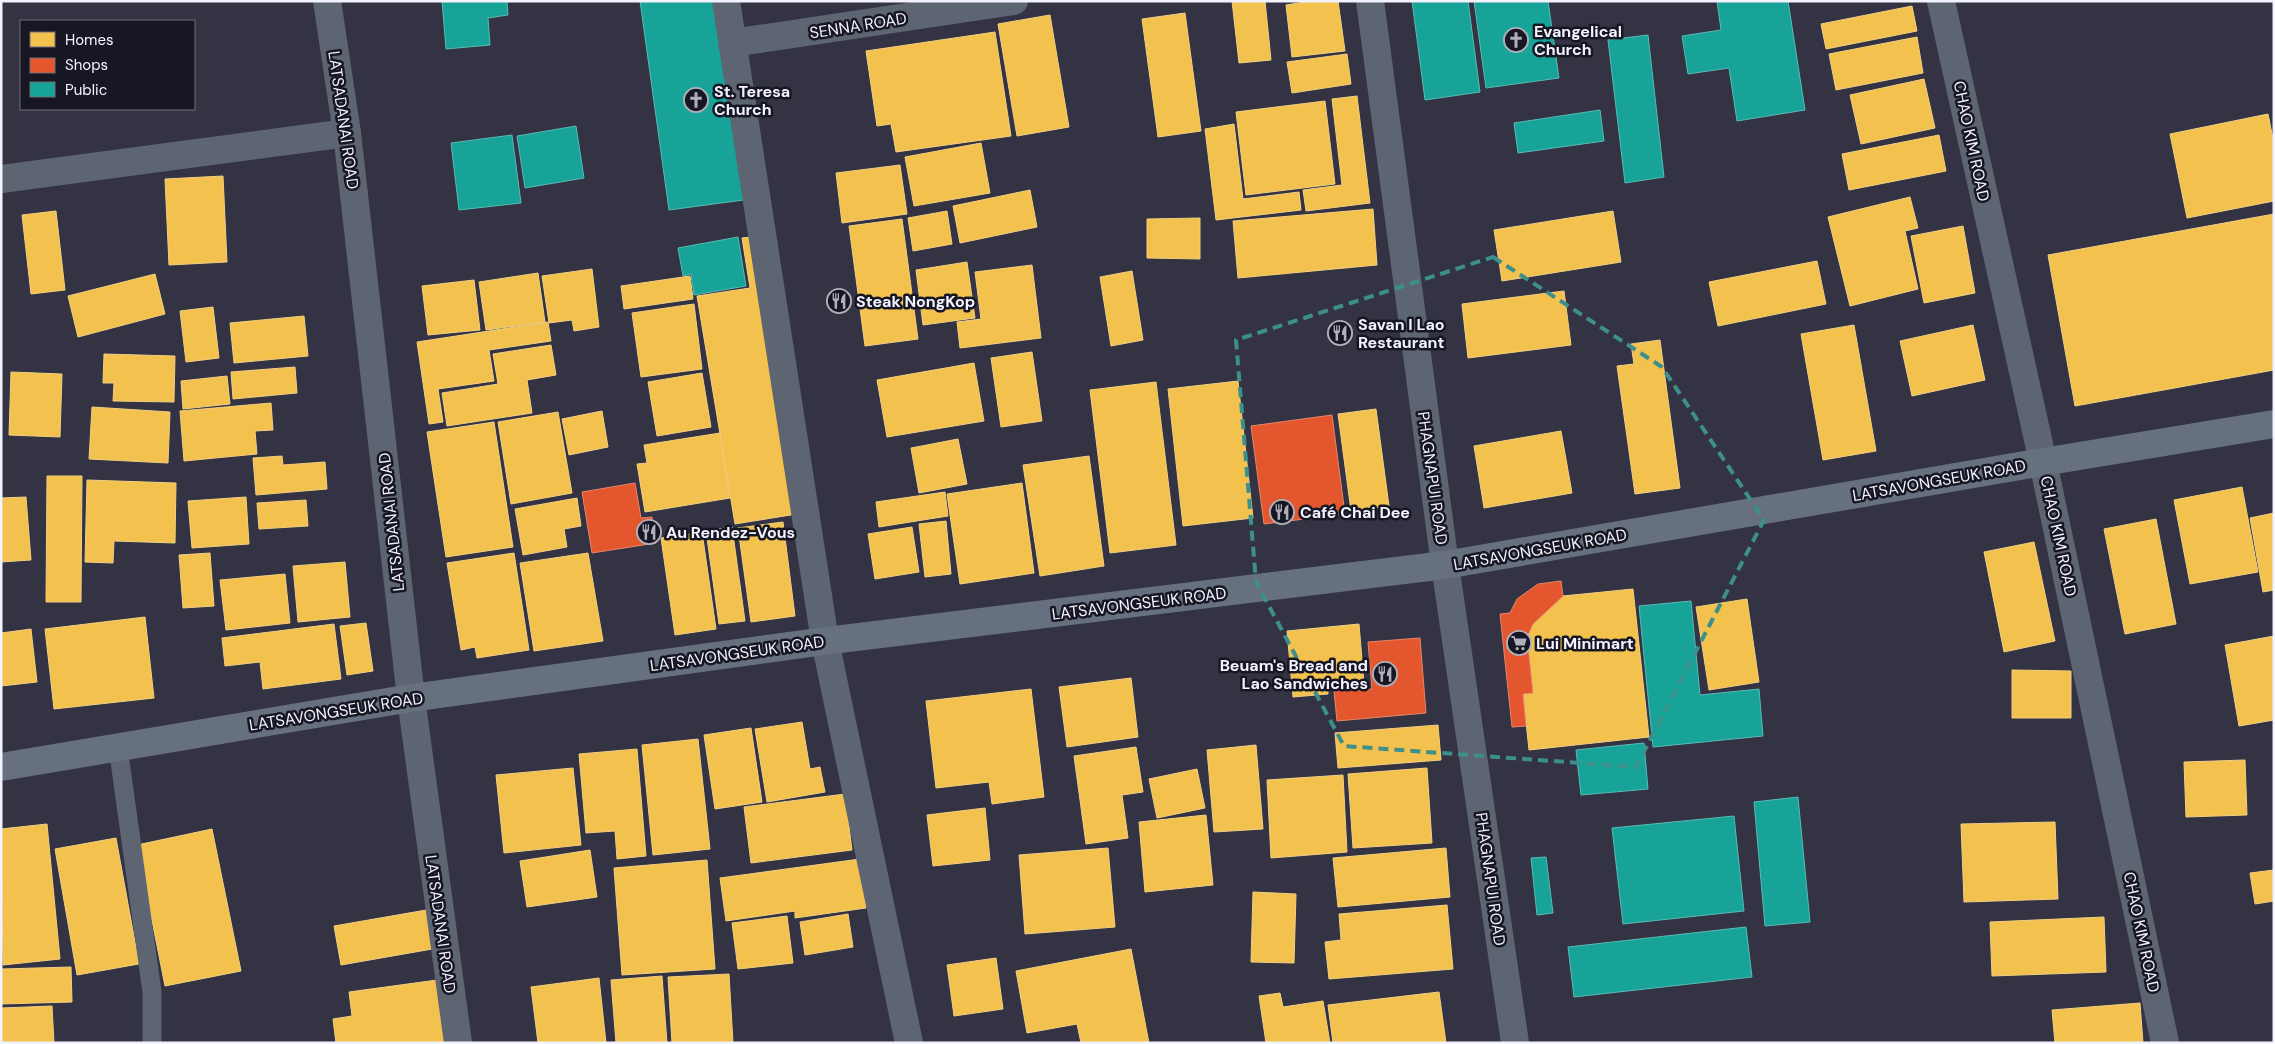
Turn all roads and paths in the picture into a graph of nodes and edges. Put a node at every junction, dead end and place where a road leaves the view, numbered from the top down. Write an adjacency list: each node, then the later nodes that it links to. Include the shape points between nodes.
1 (327, 1): 7 (street, LATSADANAI ROAD)
2 (726, 1): 6 (street)
3 (1014, 1): 6 (street, SENNA ROAD)
4 (1370, 1): 11 (street, PHAGNAPUI ROAD)
5 (1941, 1): 10 (street, CHAO KIM ROAD)
6 (732, 43): 12 (street)
7 (347, 133): 8 (street); 13 (street, LATSADANAI ROAD)
8 (1, 179)
9 (2274, 424): 10 (street, LATSAVONGSEUK ROAD)
10 (2043, 462): 11 (street, LATSAVONGSEUK ROAD); 20 (street, CHAO KIM ROAD)
11 (1445, 565): 12 (street, LATSAVONGSEUK ROAD); 19 (street, PHAGNAPUI ROAD)
12 (825, 641): 13 (street, LATSAVONGSEUK ROAD); 18 (street)
13 (411, 698): 14 (street, LATSAVONGSEUK ROAD); 17 (street, LATSADANAI ROAD)
14 (118, 747): 15 (street, LATSAVONGSEUK ROAD); 16 (lane, via 152,992)
15 (1, 767)
16 (152, 1043)
17 (458, 1043)
18 (909, 1043)
19 (1515, 1043)
20 (2166, 1043)

